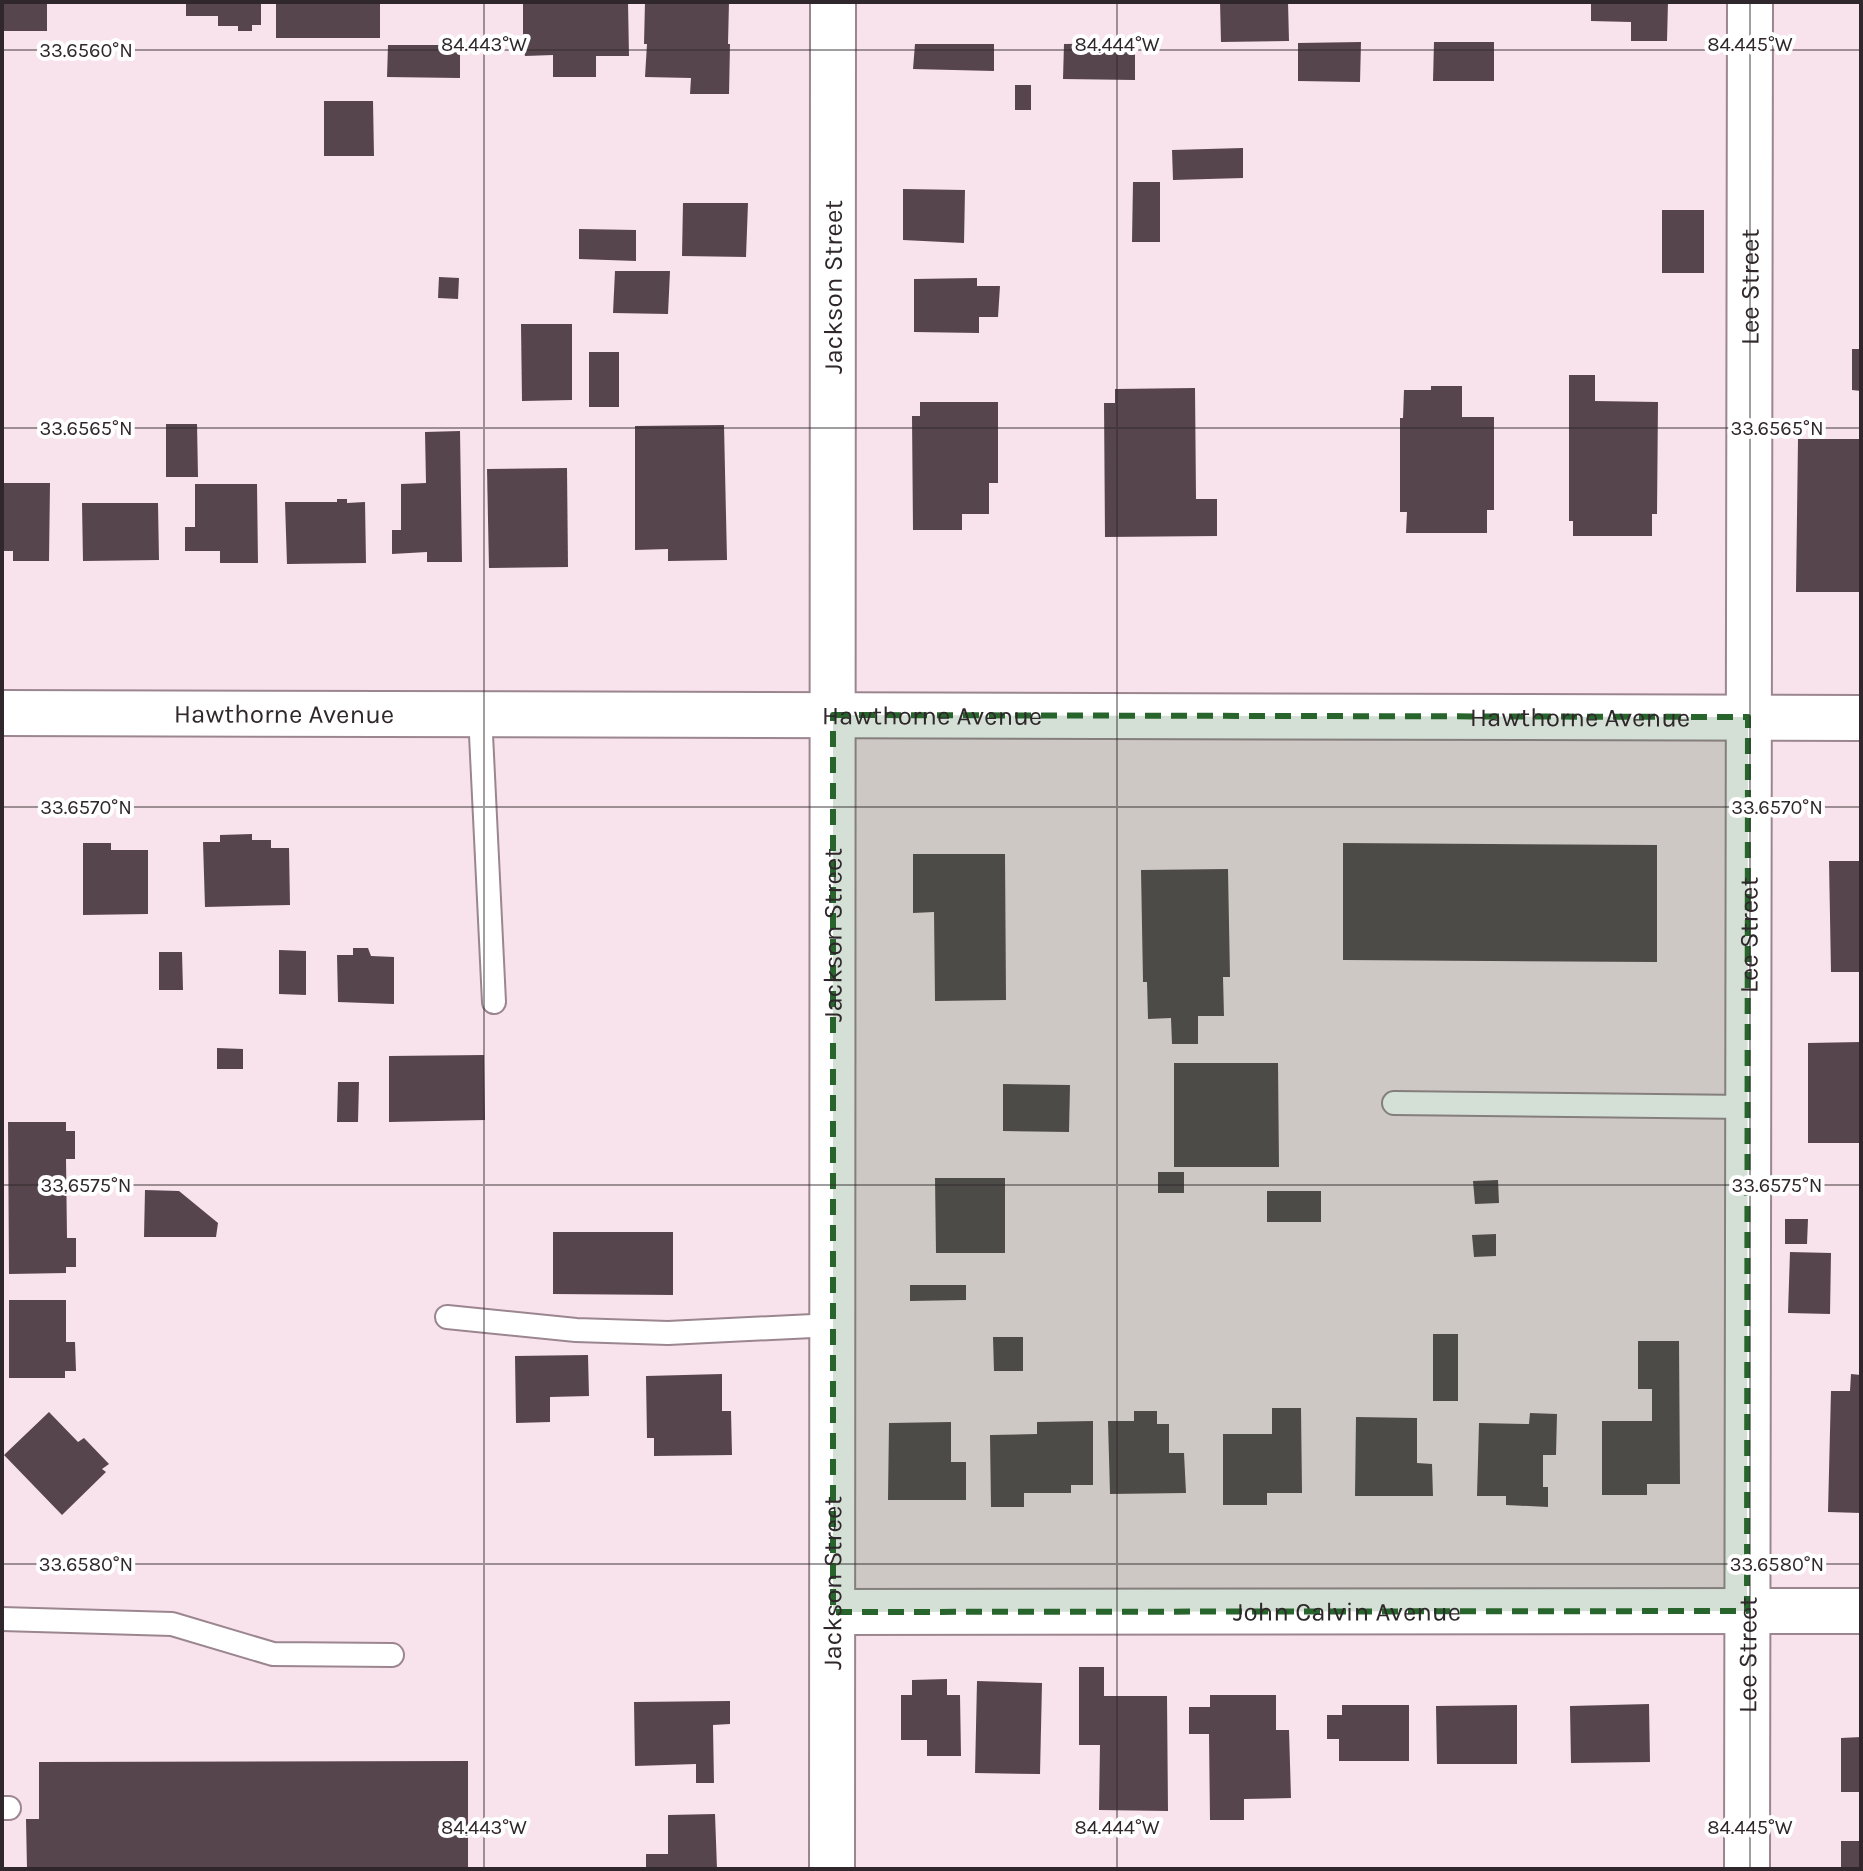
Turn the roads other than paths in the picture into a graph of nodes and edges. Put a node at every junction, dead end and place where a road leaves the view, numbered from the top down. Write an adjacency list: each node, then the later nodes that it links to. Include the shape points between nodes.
1 (833, 2): 5 (street, Jackson Street)
2 (1750, 2): 6 (street, Lee Street)
3 (2, 713): 4 (street, Hawthorne Avenue)
4 (480, 714): 5 (street, Hawthorne Avenue); 8 (lane)
5 (833, 715): 6 (street, Hawthorne Avenue); 12 (street, Jackson Street)
6 (1748, 717): 7 (street, Hawthorne Avenue); 10 (street, Lee Street)
7 (1861, 718)
8 (494, 1002)
9 (1394, 1103): 10 (lane)
10 (1747, 1107): 13 (street, Lee Street)
11 (447, 1317): 12 (lane, via 668,1333)
12 (833, 1325): 15 (street, Jackson Street)
13 (1747, 1611): 14 (street, John Calvin Avenue); 15 (street, John Calvin Avenue); 19 (street, Lee Street)
14 (1861, 1611)
15 (833, 1612): 18 (street, Jackson Street)
16 (2, 1619): 17 (lane, via 172,1624 273,1654)
17 (392, 1655)
18 (832, 1869)
19 (1747, 1869)

